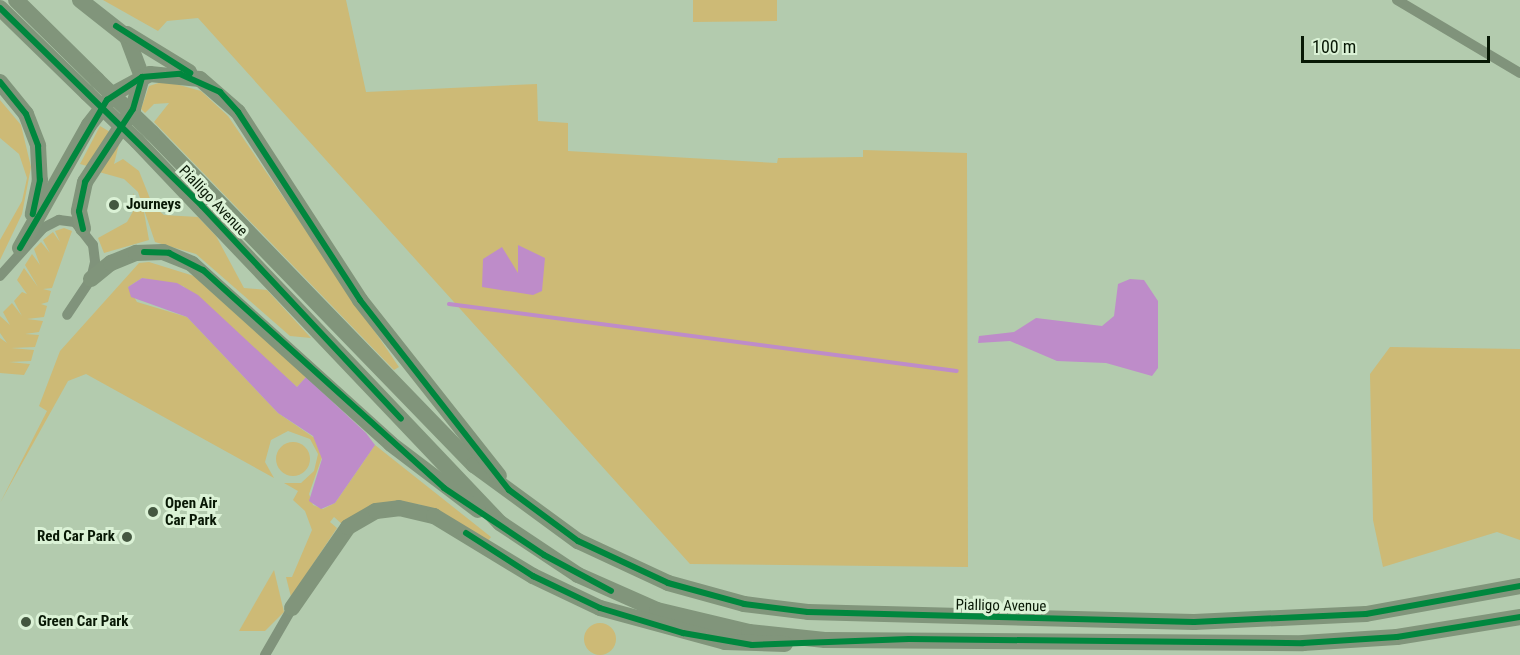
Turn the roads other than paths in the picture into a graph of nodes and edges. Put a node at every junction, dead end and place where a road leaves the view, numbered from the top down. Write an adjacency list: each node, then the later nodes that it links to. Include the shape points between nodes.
1 (15, 0): 10 (main road, Pialligo Avenue)
2 (80, 0): 5 (main road)
3 (1397, 0): 6 (street)
4 (0, 8): 10 (main road, Pialligo Avenue)
5 (116, 26): 7 (main road, via 134,49); 9 (main road)
6 (1520, 73)
7 (142, 77): 9 (main road, via 171,72); 12 (main road, via 133,109 85,182 79,207); 13 (main road, via 100,108)
8 (0, 82): 13 (main road, via 30,121 39,155 37,198)
9 (206, 83): 17 (main road, via 238,112 366,309)
10 (92, 86): 11 (main road, Pialligo Avenue, bridge)
11 (144, 137): 17 (main road, Pialligo Avenue, via 440,433); 18 (main road, Pialligo Avenue)
12 (83, 228): 13 (street, via 59,220); 15 (street, via 95,252)
13 (20, 248): 14 (street)
14 (0, 276)
15 (91, 279): 16 (street); 18 (main road, via 111,263 136,253 163,252 192,264 391,444 444,488)
16 (67, 315)
17 (509, 490): 19 (main road, Pialligo Avenue, via 578,541 637,571 720,599 808,612 1194,622 1366,614)
18 (500, 523): 22 (main road, Pialligo Avenue, via 578,575 657,610 739,630)
19 (1520, 586)
20 (292, 608): 22 (main road, via 348,526 376,511 399,508 434,516 556,589 628,618 742,645); 23 (street)
21 (1520, 617): 22 (main road, Pialligo Avenue, via 1397,637 1303,643)
22 (825, 640)
23 (265, 655)

